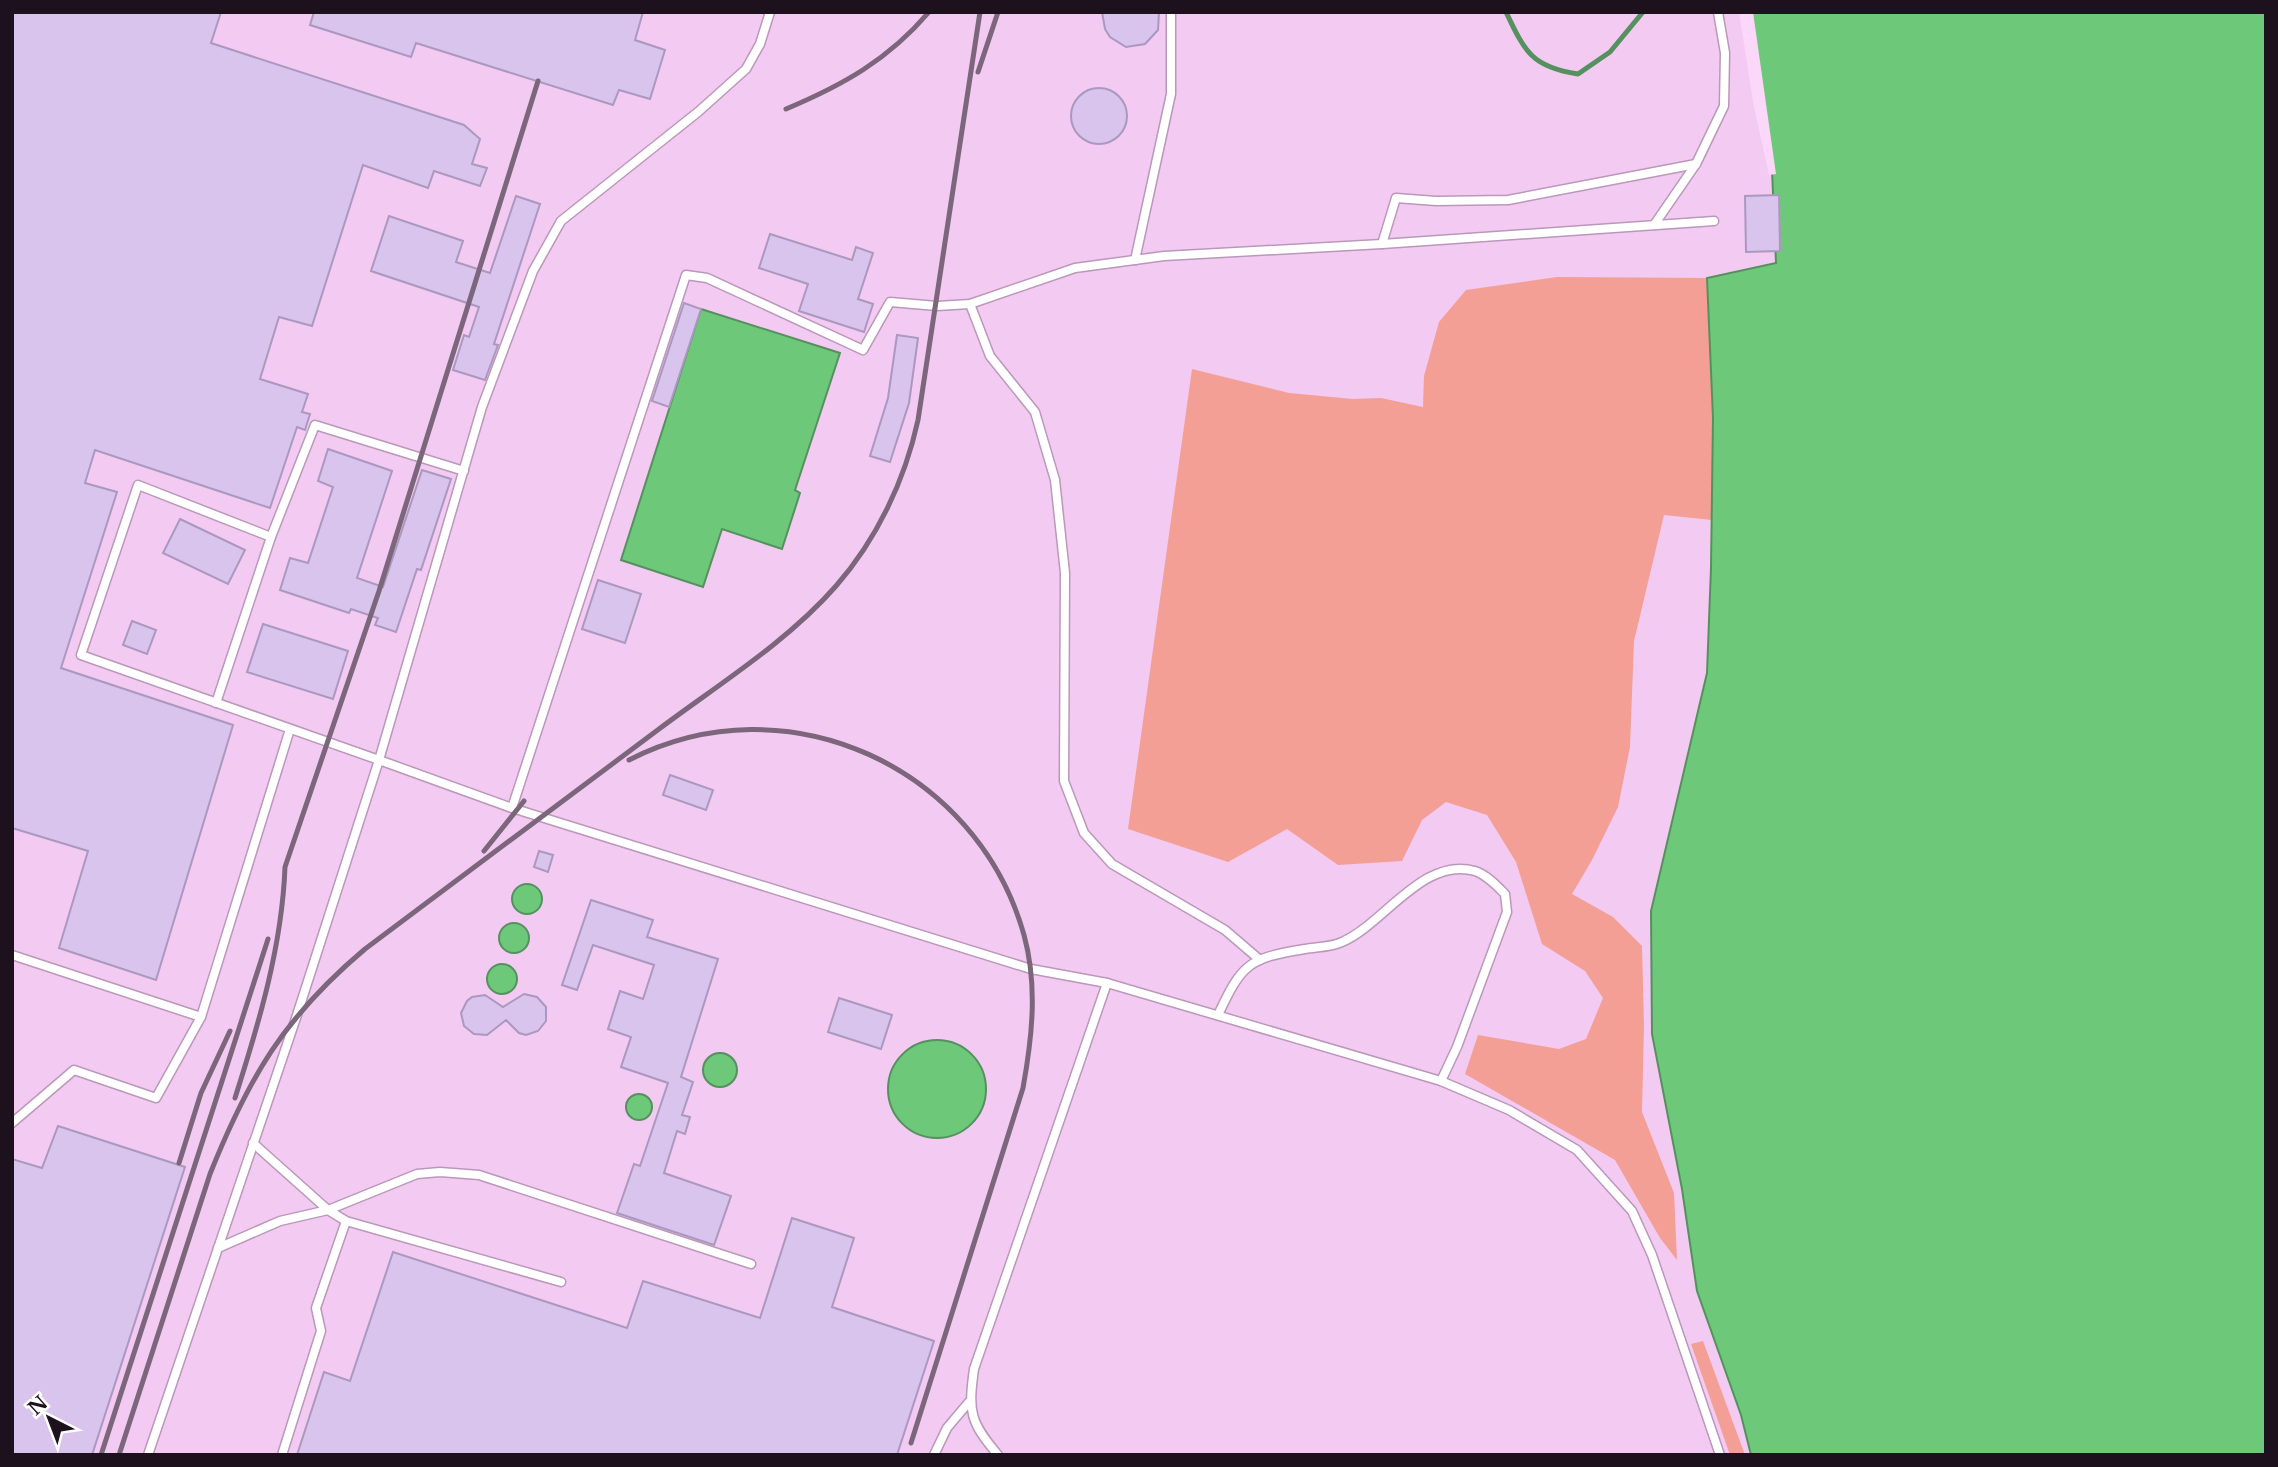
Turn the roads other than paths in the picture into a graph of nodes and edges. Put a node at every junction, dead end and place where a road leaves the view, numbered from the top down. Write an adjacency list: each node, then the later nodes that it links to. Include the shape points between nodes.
1 (770, 12): 10 (lane, via 746,69 561,220 533,271 482,407)
2 (1171, 12): 8 (lane, via 1171,94)
3 (1718, 12): 4 (lane, via 1725,53 1724,106)
4 (1696, 164): 6 (lane); 7 (lane, via 1508,200 1396,198)
5 (1714, 221): 6 (lane)
6 (1654, 225): 7 (lane)
7 (1382, 244): 8 (lane)
8 (1135, 260): 9 (lane, via 1075,268)
9 (970, 304): 15 (lane, via 890,302 863,350 708,278 685,275); 17 (lane, via 990,356 1035,412 1055,480 1065,573 1064,781 1084,832 1112,864 1225,930)
10 (464, 471): 11 (lane, via 315,425); 14 (lane)
11 (271, 537): 12 (lane); 12 (lane, via 138,485 81,656)
12 (216, 703): 13 (lane)
13 (290, 729): 14 (lane); 20 (lane)
14 (379, 760): 15 (lane); 23 (lane)
15 (512, 808): 18 (lane, via 1031,969)
16 (12, 955): 20 (lane)
17 (1260, 960): 19 (lane, via 1248,966 1232,985); 21 (lane, via 1340,943 1366,928 1404,894 1447,870 1475,871 1490,880 1505,894 1507,912)
18 (1107, 983): 19 (lane); 29 (lane, via 974,1369)
19 (1218, 1016): 21 (lane)
20 (201, 1017): 22 (lane, via 156,1098 74,1070)
21 (1441, 1081): 34 (lane, via 1509,1110 1577,1150 1632,1211 1652,1255)
22 (12, 1123)
23 (253, 1143): 24 (lane); 26 (lane)
24 (328, 1210): 25 (lane); 26 (lane, via 280,1221); 27 (lane, via 417,1174 479,1175)
25 (346, 1220): 28 (lane); 31 (lane, via 316,1308 321,1331)
26 (218, 1248): 30 (lane)
27 (751, 1264)
28 (561, 1282)
29 (969, 1402): 32 (lane, via 947,1428); 33 (lane, via 977,1430)
30 (148, 1455)
31 (282, 1455)
32 (934, 1455)
33 (998, 1455)
34 (1720, 1455)

